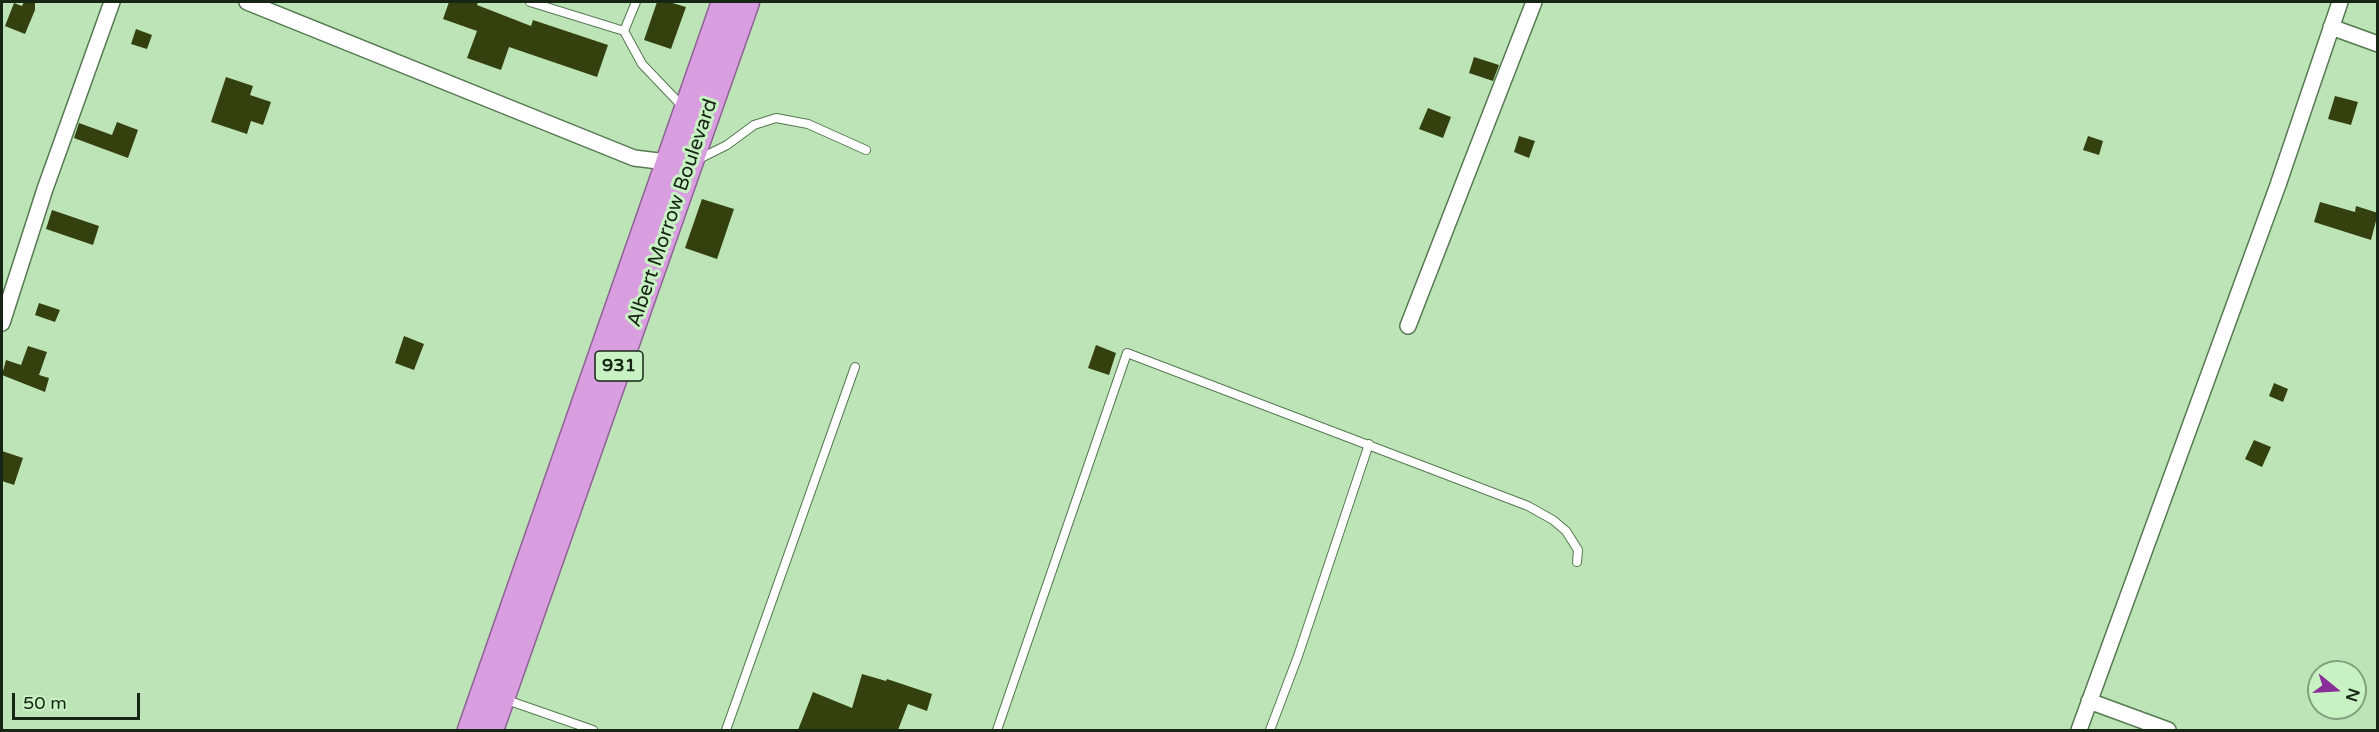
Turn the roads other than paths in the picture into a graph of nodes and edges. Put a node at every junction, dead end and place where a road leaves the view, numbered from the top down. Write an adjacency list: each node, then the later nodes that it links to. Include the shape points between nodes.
1 (112, 2): 16 (street)
2 (247, 2): 14 (street, via 634,159)
3 (530, 2): 10 (lane)
4 (636, 2): 10 (lane)
5 (724, 2): 12 (highway, Albert Morrow Boulevard / 931)
6 (747, 2): 15 (highway, Albert Morrow Boulevard / 931)
7 (1534, 2): 17 (street)
8 (2340, 2): 9 (street)
9 (2331, 27): 11 (street); 22 (street, via 2278,185)
10 (624, 31): 12 (lane, via 642,64)
11 (2378, 44)
12 (686, 109): 14 (highway, Albert Morrow Boulevard / 931)
13 (866, 150): 15 (lane, via 808,124 776,118 754,125 727,145)
14 (666, 163): 15 (street); 23 (highway, Albert Morrow Boulevard / 931)
15 (690, 163): 21 (highway, Albert Morrow Boulevard / 931)
16 (2, 323)
17 (1408, 326)
18 (855, 367): 26 (lane)
19 (1369, 444): 20 (lane, via 1542,513 1575,542); 27 (lane, via 1127,353); 28 (lane)
20 (1577, 562)
21 (503, 698): 24 (highway, Albert Morrow Boulevard / 931); 25 (lane)
22 (2089, 701): 29 (street); 30 (street)
23 (470, 730)
24 (491, 730)
25 (593, 730)
26 (726, 730)
27 (997, 730)
28 (1270, 730)
29 (2079, 730)
30 (2168, 730)

